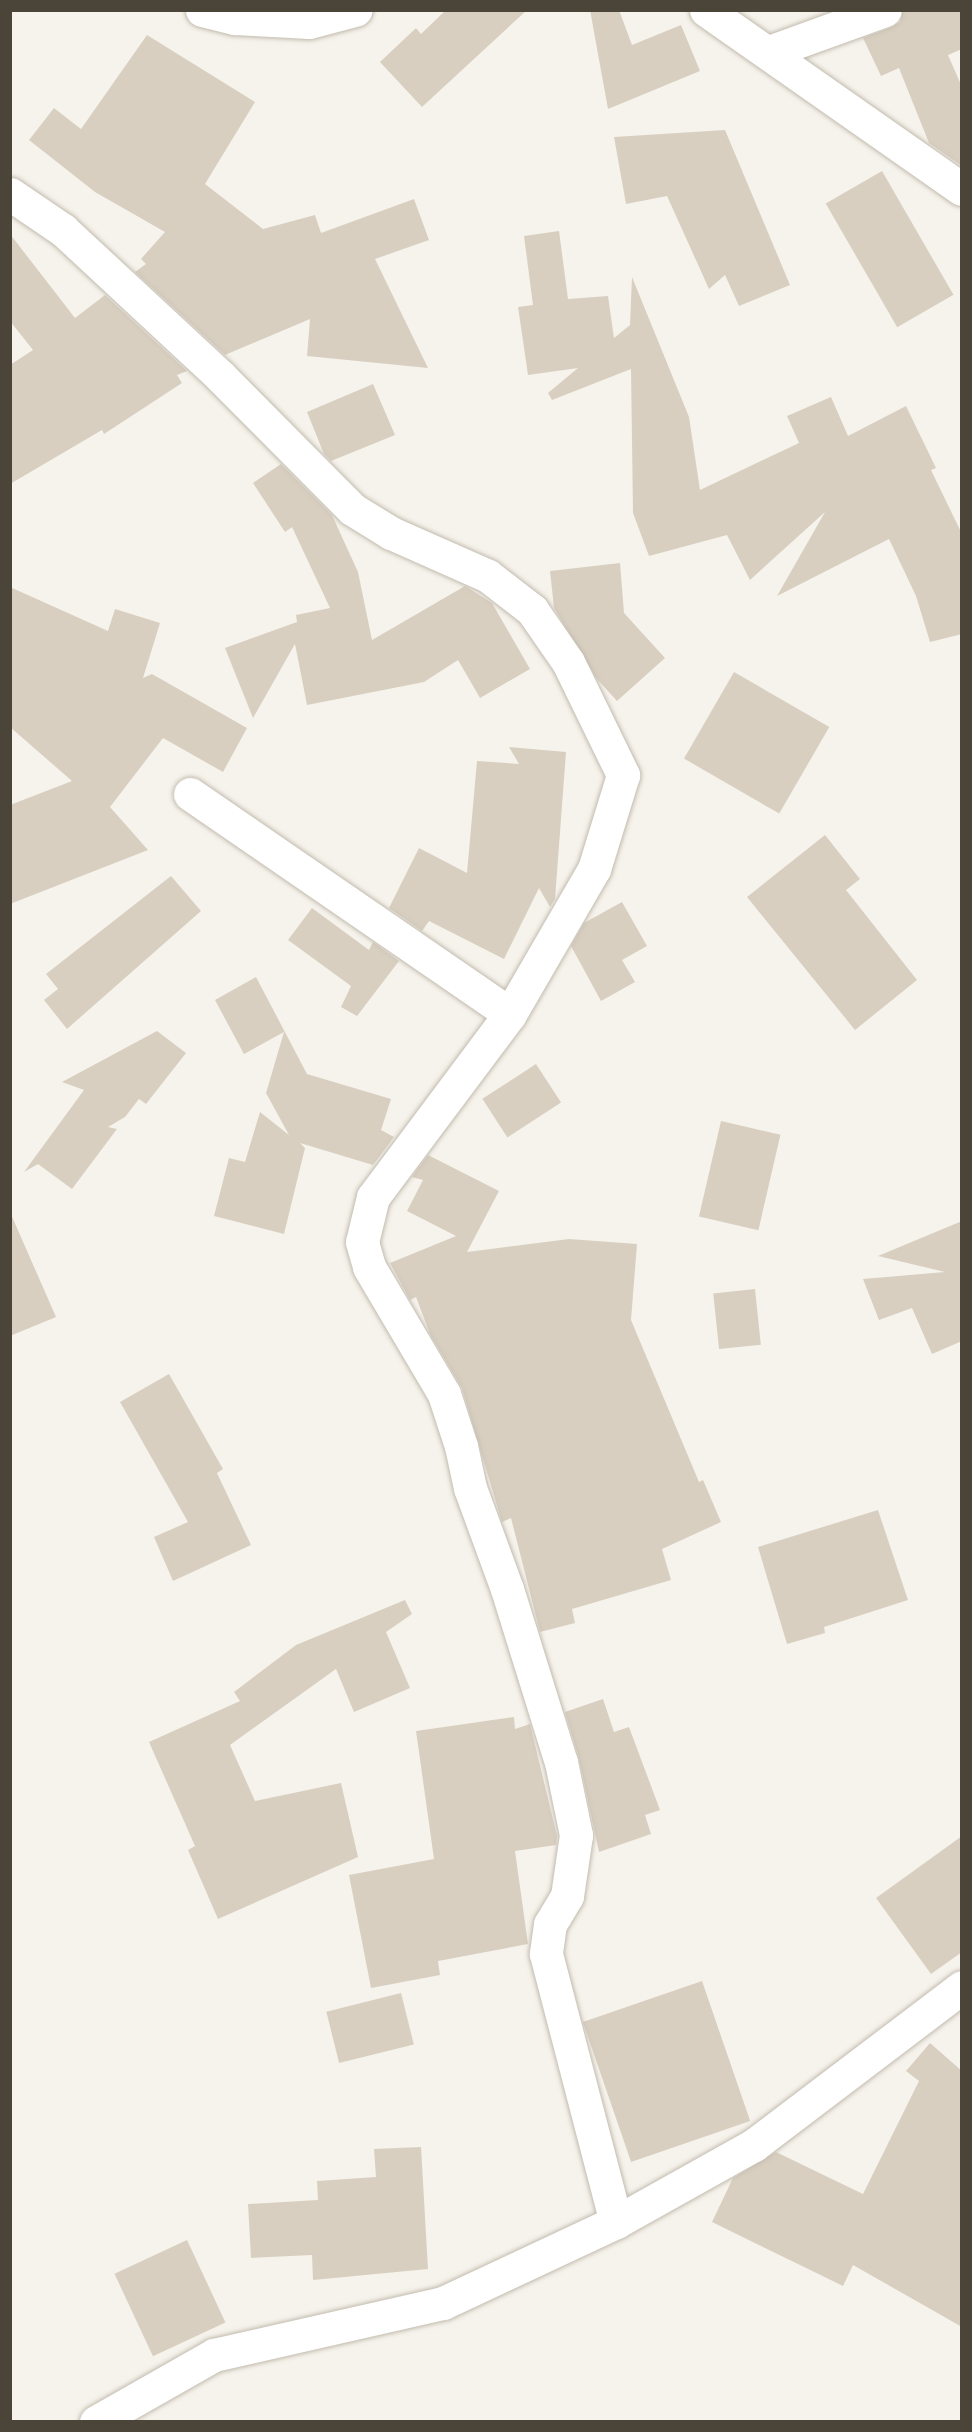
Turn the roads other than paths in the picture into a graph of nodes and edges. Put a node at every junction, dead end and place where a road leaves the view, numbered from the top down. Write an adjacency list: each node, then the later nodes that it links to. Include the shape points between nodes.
1 (202, 10): 2 (street, via 235,18 309,22)
2 (355, 10)
3 (706, 10): 5 (street)
4 (885, 10): 5 (street)
5 (769, 52): 6 (street)
6 (962, 189)
7 (10, 194): 9 (street, via 63,230 220,376 352,509 391,532 488,576 532,610 568,662 623,775 594,869)
8 (190, 794): 9 (street)
9 (510, 1014): 11 (street, via 373,1197 362,1242 369,1267 444,1394 470,1488 507,1589 561,1762 576,1835 567,1896 550,1924 546,1954)
10 (962, 1987): 11 (street, via 754,2145)
11 (616, 2222): 12 (street, via 443,2302 214,2355)
12 (96, 2421)

